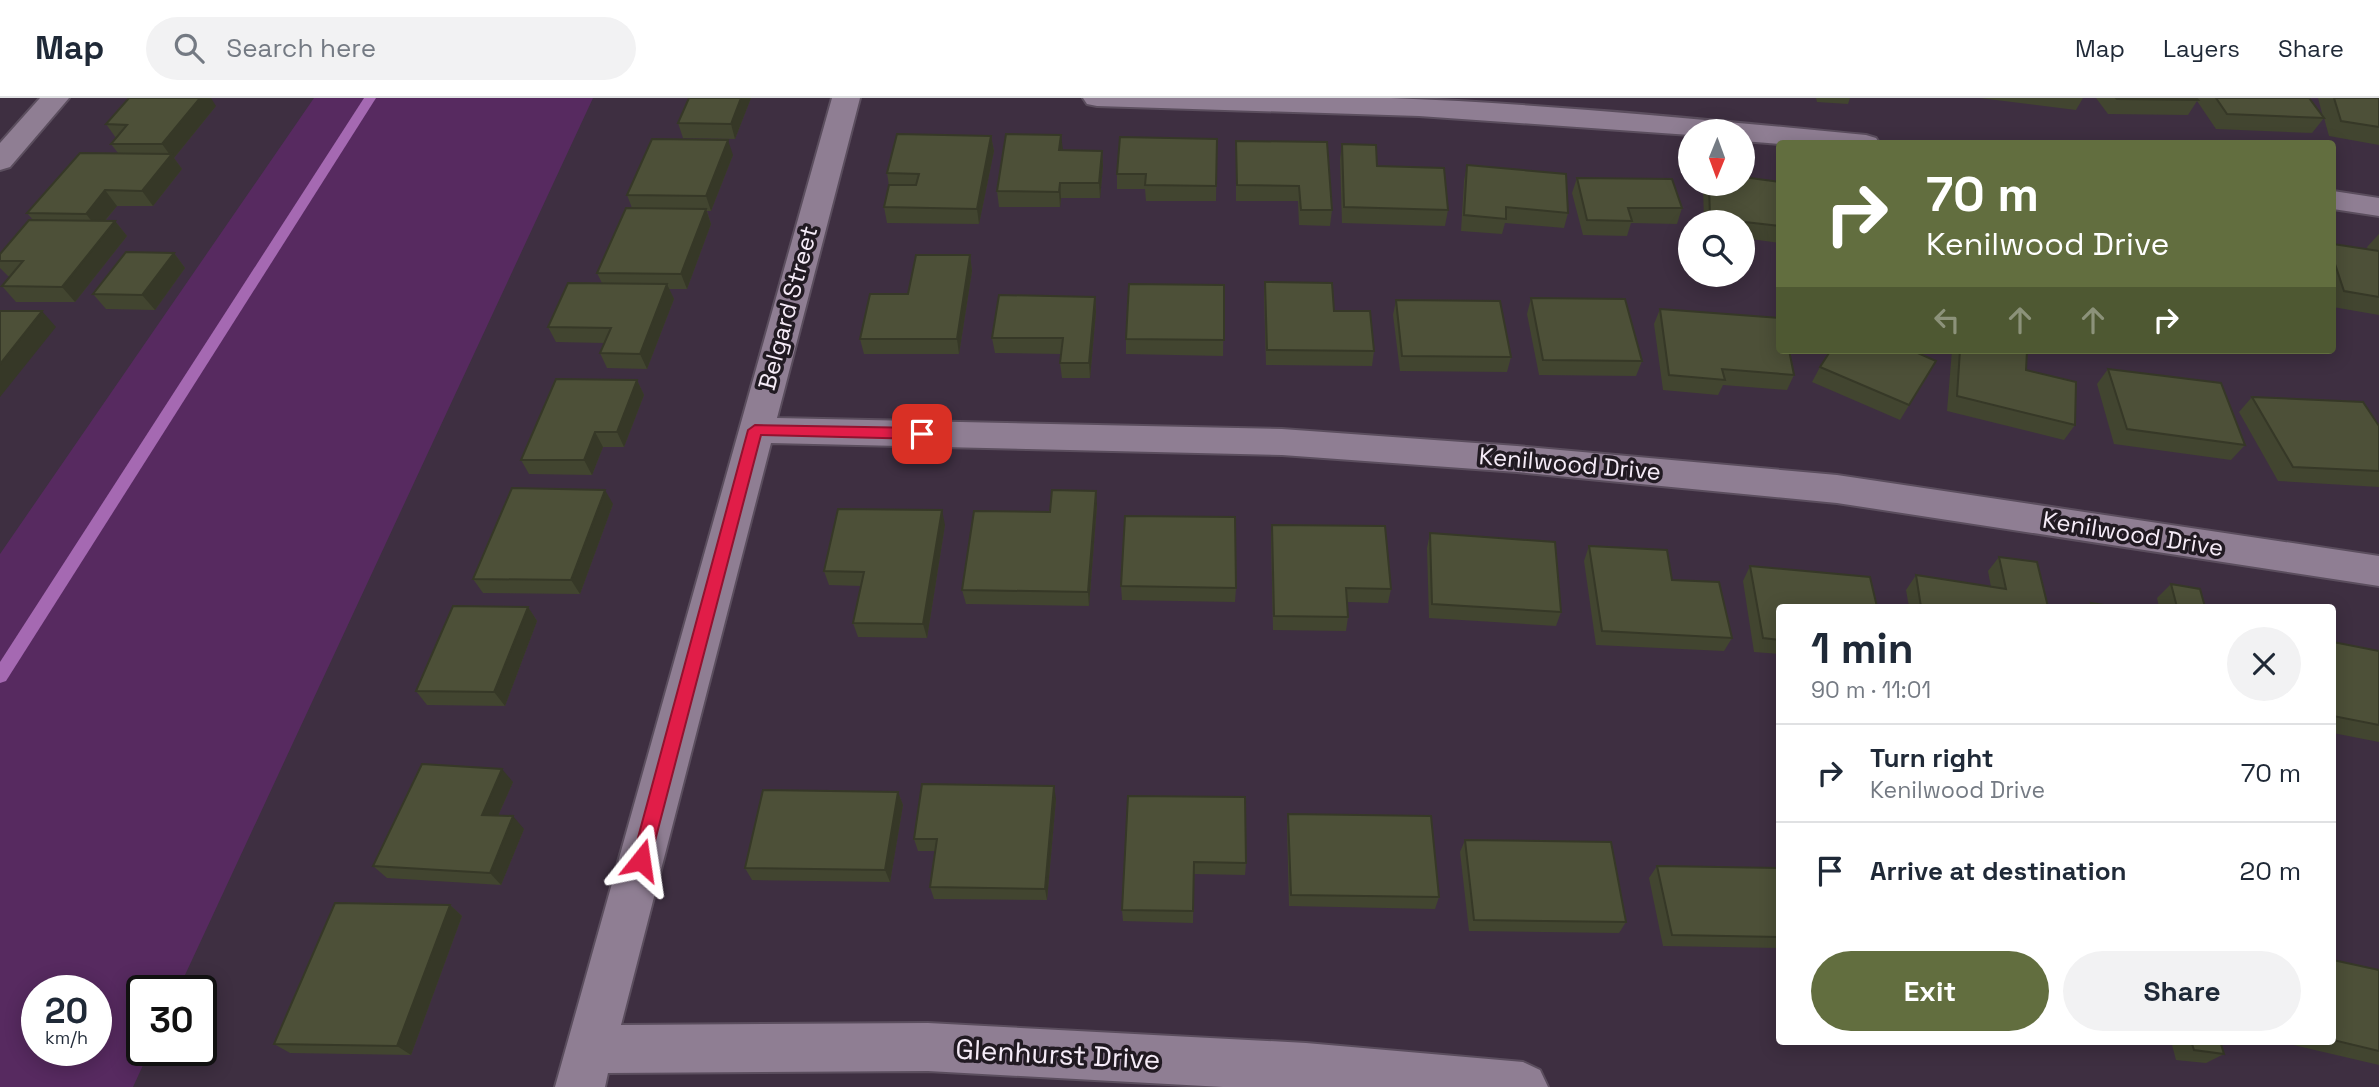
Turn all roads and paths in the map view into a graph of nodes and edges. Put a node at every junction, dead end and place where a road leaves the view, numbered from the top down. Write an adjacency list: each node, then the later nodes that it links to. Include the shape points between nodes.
1 (55, 98): 7 (street)
2 (846, 98): 10 (street, Belgard Street)
3 (1097, 98): 4 (street, via 1277,100)
4 (1678, 125)
5 (1755, 132): 6 (street)
6 (1828, 140)
7 (3, 154)
8 (2336, 200): 9 (street)
9 (2379, 207)
10 (755, 430): 11 (street, Kenilwood Drive, via 1282,442 1517,459 1837,489); 12 (street, Belgard Street)
11 (2379, 571)
12 (585, 1068): 13 (street, Glenhurst Drive, via 928,1047 1306,1067)
13 (1523, 1087)

